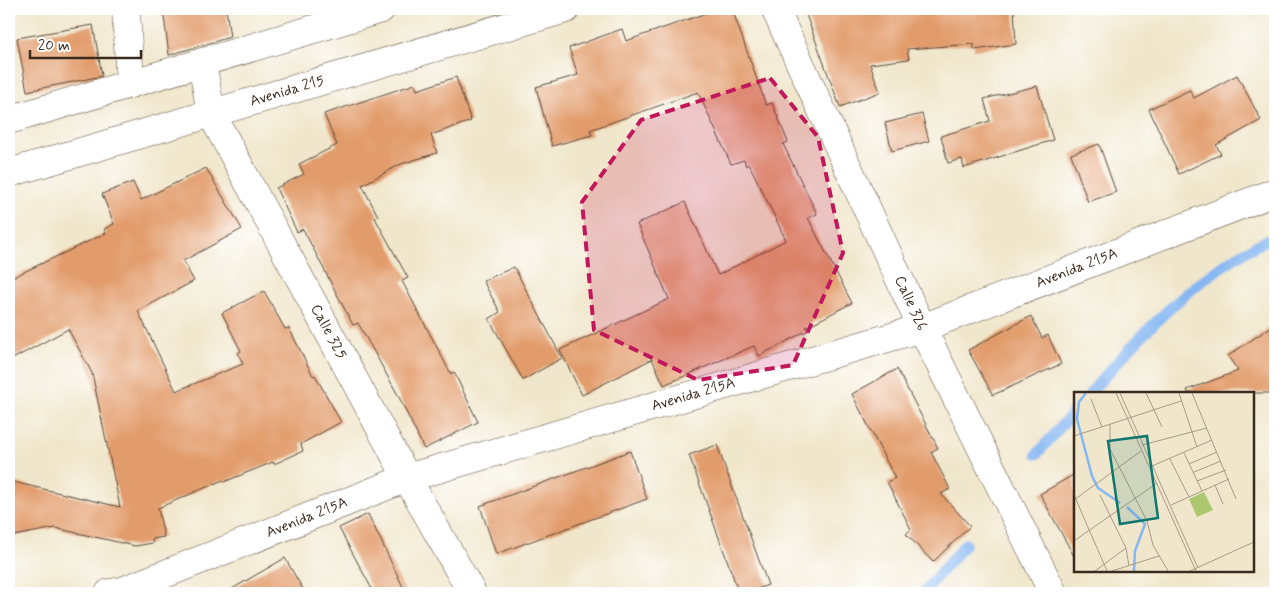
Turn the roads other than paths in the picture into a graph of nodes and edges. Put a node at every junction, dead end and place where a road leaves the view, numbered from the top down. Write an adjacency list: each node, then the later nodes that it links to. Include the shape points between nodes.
1 (126, 9): 6 (street)
2 (381, 9): 5 (street)
3 (566, 9): 7 (street, Avenida 215)
4 (775, 9): 11 (street, Calle 326)
5 (202, 62): 6 (street); 7 (street, Calle 325)
6 (130, 84): 8 (street)
7 (211, 114): 9 (street, Avenida 215); 12 (street, Calle 325)
8 (9, 120)
9 (9, 173)
10 (1275, 192): 11 (street, Avenida 215A)
11 (922, 328): 12 (street, Avenida 215A); 15 (street, Calle 326)
12 (407, 478): 13 (street, Avenida 215A, via 122,591); 14 (street, Calle 325)
13 (109, 593)
14 (472, 593)
15 (1053, 593)

